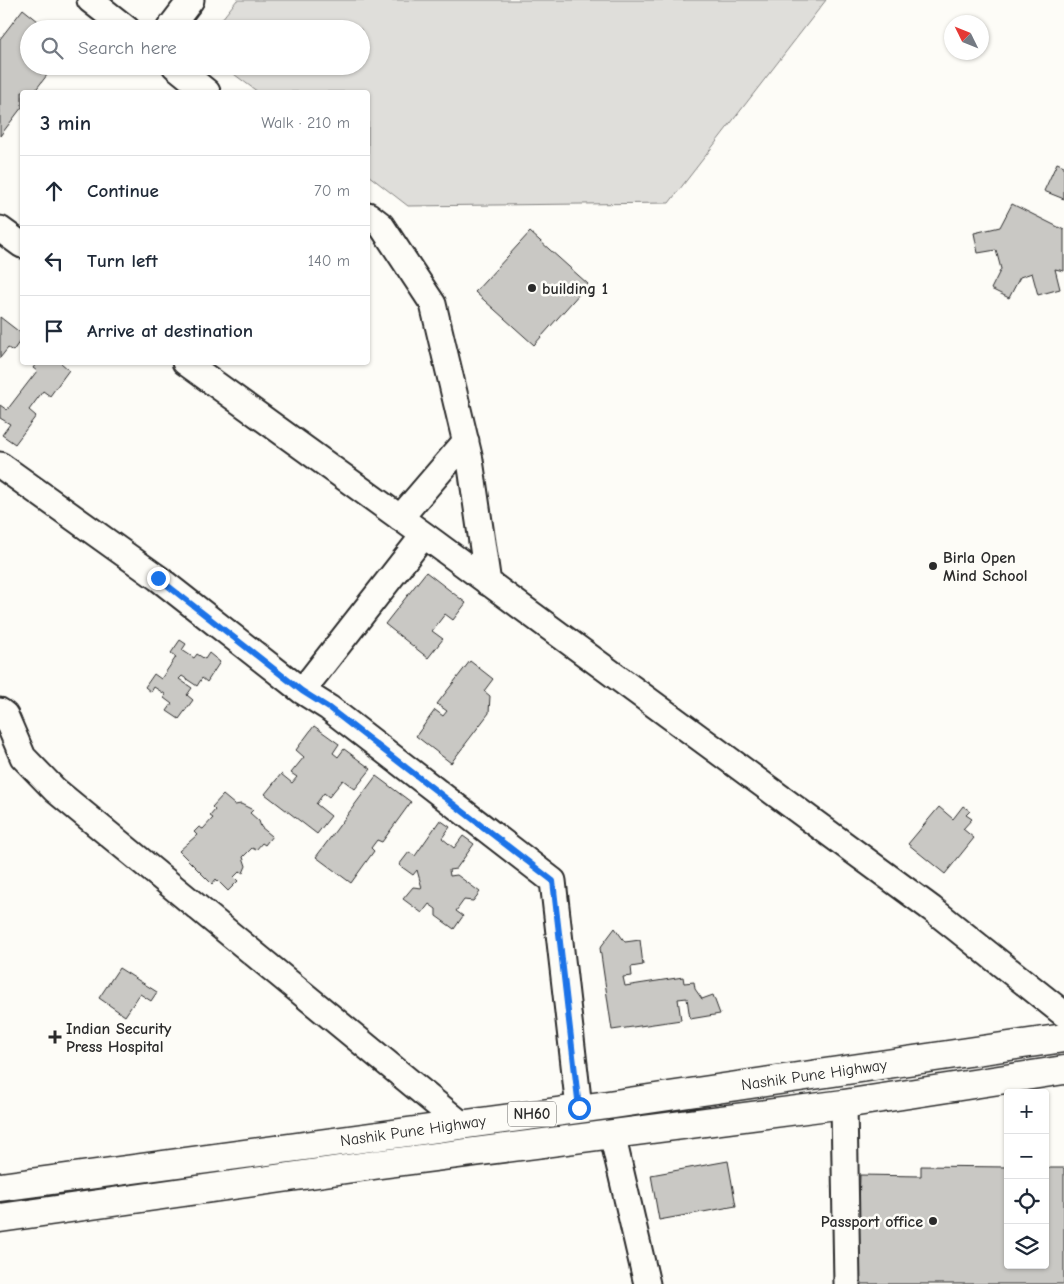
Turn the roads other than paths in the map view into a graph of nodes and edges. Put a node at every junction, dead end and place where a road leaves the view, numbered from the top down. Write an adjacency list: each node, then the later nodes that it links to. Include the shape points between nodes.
1 (90, 0): 3 (street)
2 (191, 0): 4 (street)
3 (116, 20)
4 (176, 20)
5 (186, 75): 6 (street)
6 (205, 90)
7 (370, 217): 9 (street, via 381,225 433,304)
8 (189, 365): 11 (street)
9 (466, 441): 11 (street); 13 (street)
10 (0, 465): 14 (street, via 158,578)
11 (400, 518): 12 (street)
12 (424, 535): 13 (street); 14 (street)
13 (488, 583): 16 (street, via 932,909)
14 (302, 691): 20 (street, via 329,708 553,881)
15 (0, 711): 21 (street, via 5,715 23,757 55,790)
16 (1064, 1014)
17 (1064, 1038): 20 (highway, Nashik Pune Highway / NH60)
18 (1064, 1070): 19 (highway, Nashik Pune Highway / NH60)
19 (844, 1104): 22 (highway, Nashik Pune Highway / NH60); 26 (street)
20 (579, 1108): 21 (highway, Nashik Pune Highway / NH60)
21 (461, 1124): 23 (highway, Nashik Pune Highway / NH60)
22 (612, 1134): 24 (highway, Nashik Pune Highway / NH60); 25 (street)
23 (0, 1187)
24 (0, 1218)
25 (647, 1284)
26 (847, 1284)

